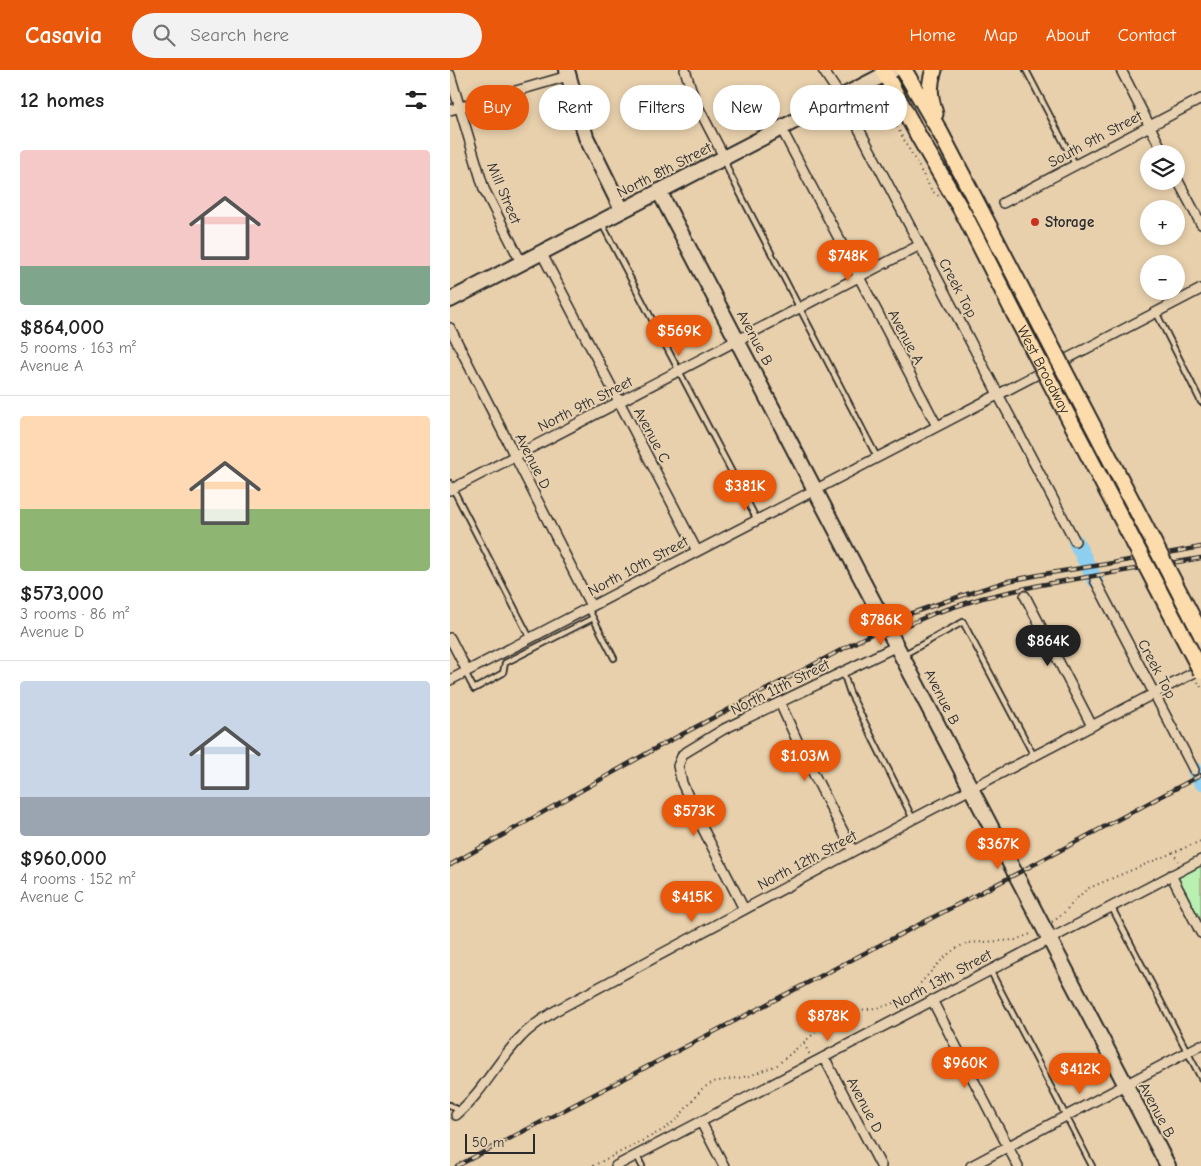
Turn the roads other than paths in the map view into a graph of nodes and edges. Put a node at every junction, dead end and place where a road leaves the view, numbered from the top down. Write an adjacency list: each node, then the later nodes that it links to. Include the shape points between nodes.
1 (685, 70): 21 (street, via 695,101)
2 (823, 70): 10 (street, Creek Top)
3 (904, 70): 19 (main road, West Broadway)
4 (934, 70): 19 (main road, via 930,96)
5 (1026, 70): 22 (lane)
6 (1121, 70): 16 (street)
7 (887, 71): 11 (street, North 8th Street); 60 (main road, West Broadway, bridge, via 919,138 961,210)
8 (567, 73): 13 (street); 26 (street, via 589,145)
9 (450, 74): 13 (street, Mill Street)
10 (833, 85)
11 (862, 85)
12 (1201, 98): 16 (street, South 9th Street)
13 (460, 108): 14 (street); 31 (street, Mill Street, via 484,189)
14 (450, 110)
15 (790, 123): 17 (street, North 8th Street)
16 (1150, 126): 20 (street); 22 (street, South 9th Street)
17 (781, 128): 21 (street, North 8th Street); 32 (street, Avenue A)
18 (859, 130): 29 (street, Creek Top)
19 (940, 132): 55 (main road, West Broadway, bridge)
20 (1160, 145)
21 (724, 157): 24 (street, North 8th Street); 35 (lane)
22 (1075, 165): 25 (street, South 9th Street)
23 (1183, 190): 28 (street)
24 (659, 191): 26 (street, North 8th Street); 38 (street, Avenue B)
25 (1003, 203)
26 (622, 210): 27 (street, North 8th Street)
27 (600, 221): 30 (street, North 8th Street); 39 (lane)
28 (1201, 224)
29 (920, 245): 32 (street, North 9th Street); 40 (street, Creek Top)
30 (541, 252): 31 (street, North 8th Street); 41 (street, Avenue C)
31 (521, 262): 34 (street, North 8th Street)
32 (859, 277): 35 (street, North 9th Street); 43 (street, Avenue A)
33 (1201, 288): 36 (street, North 10th Street)
34 (450, 300)
35 (799, 308): 38 (street, North 9th Street); 45 (lane)
36 (1156, 312): 40 (street, North 10th Street); 42 (lane)
37 (450, 328): 44 (street, Avenue D)
38 (737, 340): 39 (street, North 9th Street); 47 (street, Avenue B)
39 (679, 370): 41 (street, North 9th Street); 48 (lane)
40 (998, 394): 43 (street, North 10th Street); 49 (street, Creek Top)
41 (619, 402): 44 (street, North 9th Street); 50 (street, Avenue C)
42 (1201, 402)
43 (937, 426): 45 (street, North 10th Street)
44 (515, 456): 46 (street, North 9th Street); 53 (street, Avenue D)
45 (877, 457): 47 (street, North 10th Street)
46 (451, 487): 57 (lane)
47 (815, 489): 48 (street, North 10th Street); 58 (street, Avenue B)
48 (757, 520): 50 (street, North 10th Street)
49 (1075, 541)
50 (697, 551): 53 (street, North 10th Street)
51 (1095, 580): 64 (street, Creek Top)
52 (1025, 596): 66 (street)
53 (589, 607): 54 (lane); 57 (street, North 10th Street)
54 (593, 618): 59 (lane); 61 (lane, via 505,663 503,673 474,689)
55 (1201, 634)
56 (450, 638): 61 (street)
57 (530, 638): 61 (street, North 10th Street)
58 (900, 651): 62 (street, North 11th Street); 67 (lane, via 963,622); 69 (street, Avenue B)
59 (614, 658)
60 (1201, 670): 64 (street, North 12th Street)
61 (466, 672): 63 (street, North 10th Street)
62 (843, 672): 65 (street, North 11th Street); 70 (lane, via 854,701)
63 (450, 680)
64 (1154, 693): 66 (street, North 12th Street); 68 (street, Creek Top)
65 (780, 703): 71 (street); 75 (street, North 11th Street, via 693,746 683,754 678,766 678,773 701,826)
66 (1092, 726): 67 (street, North 12th Street)
67 (1034, 757): 69 (street, North 12th Street)
68 (1194, 770)
69 (972, 789): 70 (street, North 12th Street); 77 (street, Avenue B)
70 (913, 819): 71 (street, North 12th Street)
71 (853, 851): 75 (street, North 12th Street)
72 (1201, 860): 73 (street, North 13th Street)
73 (1171, 875): 74 (street, North 13th Street); 76 (street)
74 (1111, 906): 77 (street, North 13th Street); 81 (lane)
75 (744, 909): 86 (street, North 12th Street, via 540,1020 520,1037 479,1092)
76 (1201, 933)
77 (1050, 938): 78 (street, North 13th Street); 84 (street, Avenue B)
78 (990, 970): 79 (street, North 13th Street); 87 (lane)
79 (932, 1000): 82 (street, North 13th Street); 89 (street)
80 (1201, 1045): 81 (street)
81 (1188, 1052): 83 (lane); 84 (street)
82 (824, 1057): 88 (street, North 13th Street); 94 (street, Avenue D)
83 (1201, 1078)
84 (1126, 1085): 87 (street); 98 (street, Avenue B)
85 (450, 1105): 86 (lane)
86 (458, 1114)
87 (1066, 1116): 89 (street); 97 (lane)
88 (701, 1122): 90 (street, North 13th Street); 93 (street)
89 (1008, 1146): 95 (street); 96 (street)
90 (637, 1156): 91 (street, North 13th Street); 92 (lane)
91 (616, 1166)
92 (642, 1166)
93 (724, 1166)
94 (881, 1166)
95 (971, 1166)
96 (1018, 1166)
97 (1092, 1166)
98 (1168, 1166)

